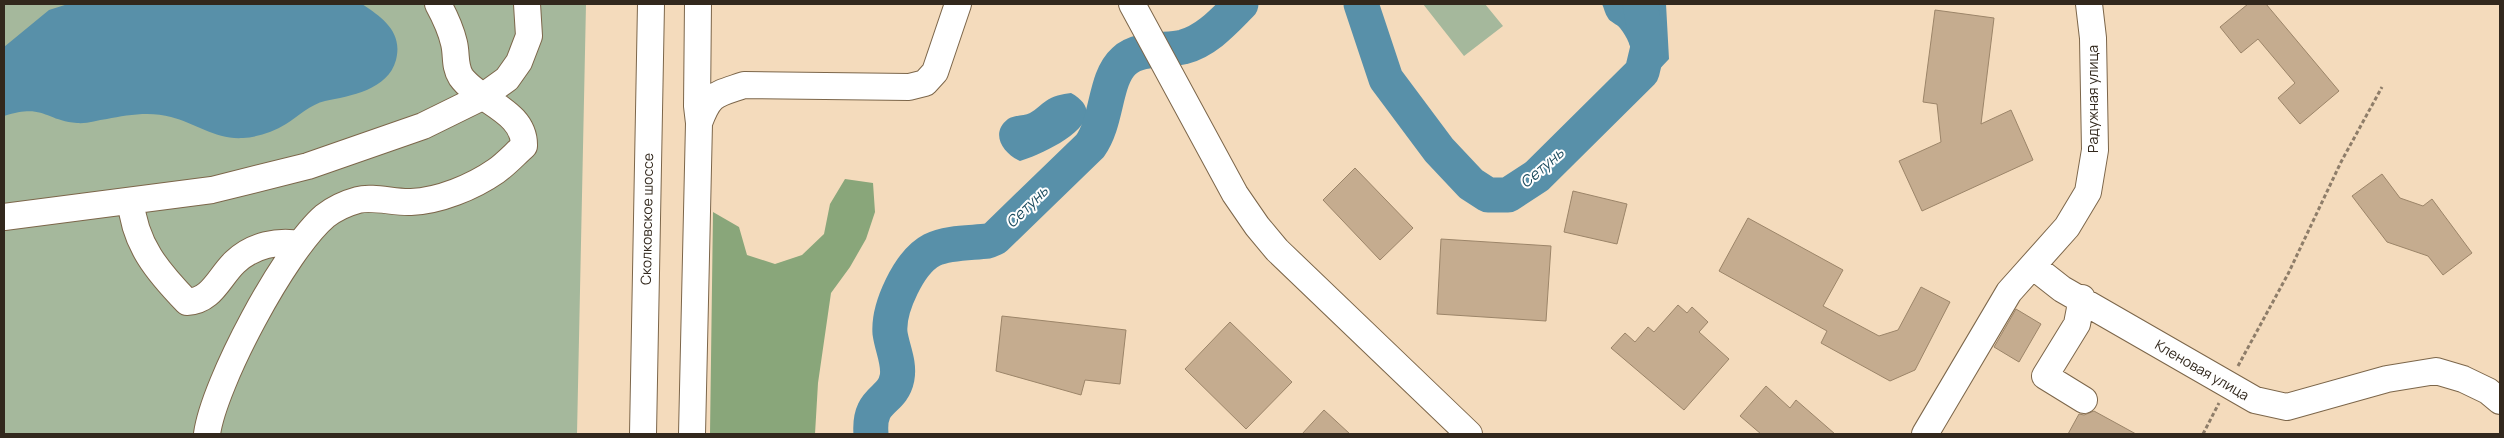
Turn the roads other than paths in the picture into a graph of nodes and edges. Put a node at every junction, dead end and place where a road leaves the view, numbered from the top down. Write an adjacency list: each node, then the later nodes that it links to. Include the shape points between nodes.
1 (438, 4): 8 (street, via 455,44 462,78)
2 (527, 4): 8 (street, via 529,36 519,62 507,79)
3 (651, 4): 18 (street, Сколковское шоссе)
4 (698, 4): 9 (street)
5 (958, 4): 9 (street, via 935,72 925,83 909,87 744,85 707,101)
6 (2089, 4): 13 (street, Радужная улица, via 2096,150 2088,192 2067,227)
7 (1136, 10): 20 (street, via 1236,194 1267,238)
8 (482, 97): 10 (street, via 423,126 308,166 212,190); 12 (street, via 505,112 525,137 524,146 496,171 449,194 424,201 360,199 324,217)
9 (699, 123): 19 (street)
10 (131, 201): 11 (street); 12 (street, via 133,222 150,259 187,302 208,296 235,262 248,252 285,241)
11 (4, 217)
12 (300, 244): 17 (street, via 254,319 210,415)
13 (2034, 267): 14 (street, Кленовая улица, via 2062,289); 21 (street, Радужная улица, via 2009,292)
14 (2082, 298): 15 (street, via 2077,324 2045,376); 16 (street, Кленовая улица, via 2255,400 2286,407 2387,380 2436,371 2463,379)
15 (2084, 400)
16 (2500, 401)
17 (207, 434)
18 (643, 434)
19 (692, 434)
20 (1468, 434)
21 (1925, 434)

